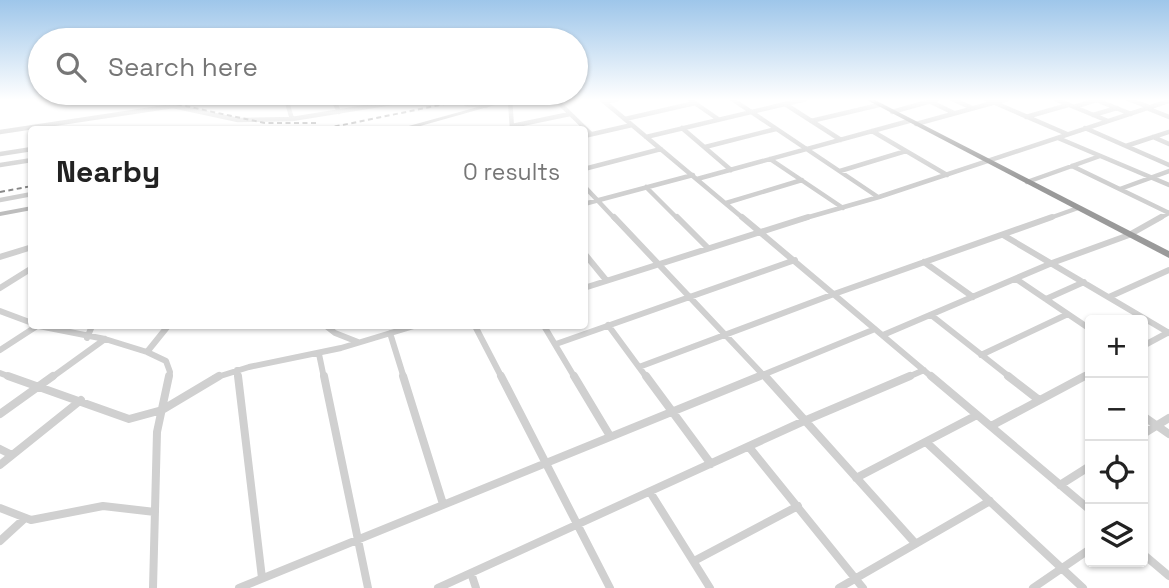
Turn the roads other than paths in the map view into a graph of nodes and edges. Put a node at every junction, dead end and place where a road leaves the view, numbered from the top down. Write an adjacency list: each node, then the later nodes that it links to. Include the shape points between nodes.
1 (626, 126): 18 (street)
2 (634, 126): 19 (street)
3 (689, 126): 11 (street)
4 (772, 126): 13 (street)
5 (820, 126): 22 (street)
6 (893, 126): 14 (street)
7 (921, 126): 34 (highway)
8 (1049, 126): 17 (street)
9 (1090, 126): 12 (street)
10 (28, 127): 15 (street)
11 (682, 128): 19 (street); 25 (street)
12 (1085, 128): 17 (street); 24 (street)
13 (776, 129): 25 (street); 27 (street)
14 (872, 131): 22 (street); 29 (street)
15 (0, 132)
16 (1169, 132): 20 (street)
17 (1067, 134): 21 (street)
18 (588, 135)
19 (646, 136): 26 (street)
20 (1153, 137): 23 (street); 24 (street)
21 (1058, 138): 31 (street); 34 (street)
22 (841, 140): 27 (street)
23 (1169, 144)
24 (1126, 146): 36 (street)
25 (705, 147): 39 (street)
26 (661, 149): 38 (street); 43 (street)
27 (806, 149): 32 (street); 40 (street)
28 (28, 150): 30 (street)
29 (906, 151): 40 (street); 42 (street)
30 (0, 154)
31 (1100, 156): 37 (street); 44 (street)
32 (770, 159): 39 (street); 45 (street)
33 (28, 161): 35 (street)
34 (989, 162): 42 (street); 46 (highway)
35 (0, 165)
36 (1169, 165)
37 (1072, 166): 46 (street); 49 (street)
38 (588, 168)
39 (731, 170): 43 (street)
40 (840, 171): 52 (street)
41 (1169, 171): 44 (street)
42 (947, 175): 52 (street)
43 (695, 177): 48 (street); 55 (street)
44 (1151, 177): 47 (street); 49 (street)
45 (802, 180): 55 (street); 57 (street)
46 (1027, 182): 58 (highway)
47 (1169, 185)
48 (646, 187): 54 (street); 66 (street)
49 (1120, 189): 60 (street)
50 (588, 190): 54 (street)
51 (28, 195): 53 (street)
52 (879, 197): 57 (street)
53 (0, 200)
54 (597, 200): 56 (street); 73 (street)
55 (726, 202): 62 (street)
56 (588, 203)
57 (843, 208): 62 (street)
58 (1077, 208): 63 (street); 64 (highway)
59 (28, 209): 61 (street)
60 (1169, 213): 64 (street)
61 (0, 214)
62 (760, 231): 66 (street); 70 (street)
63 (1003, 235): 71 (street); 72 (street)
64 (1129, 235): 67 (highway); 72 (street)
65 (28, 248): 68 (street)
66 (708, 248): 73 (street)
67 (1169, 256)
68 (0, 257)
69 (588, 258): 77 (street)
70 (795, 260): 81 (street); 82 (street)
71 (924, 262): 81 (street); 83 (street)
72 (1052, 263): 76 (street); 78 (street)
73 (658, 264): 77 (street); 82 (street)
74 (28, 270): 80 (street)
75 (1169, 270): 84 (street)
76 (1016, 279): 83 (street); 85 (street)
77 (606, 280): 79 (street)
78 (1084, 282): 84 (street); 85 (street)
79 (588, 287)
80 (0, 288)
81 (834, 294): 100 (street); 103 (street)
82 (690, 297): 90 (street); 103 (street)
83 (973, 297): 88 (street)
84 (1109, 297): 102 (street)
85 (1046, 299): 87 (street)
86 (0, 311): 89 (street)
87 (1068, 314): 91 (street); 113 (street)
88 (931, 315): 104 (street); 113 (street)
89 (28, 322)
90 (608, 326): 108 (street); 114 (street)
91 (1085, 326)
92 (33, 329): 110 (street)
93 (50, 329): 105 (street)
94 (91, 329): 105 (street)
95 (166, 329): 111 (street)
96 (330, 329): 107 (street)
97 (404, 329): 101 (street)
98 (477, 329): 139 (street)
99 (546, 329): 108 (street)
100 (875, 329): 104 (street); 118 (street)
101 (390, 333): 107 (street); 147 (street)
102 (1169, 333): 109 (street)
103 (725, 335): 114 (street); 118 (street)
104 (883, 335): 116 (street)
105 (87, 338): 106 (street)
106 (104, 339): 111 (street); 120 (street)
107 (358, 342): 112 (street)
108 (556, 344): 134 (street)
109 (1148, 344)
110 (0, 350)
111 (147, 352): 123 (street, via 169,366)
112 (319, 354): 115 (street); 154 (street)
113 (981, 355): 122 (street)
114 (639, 366): 124 (street)
115 (237, 370): 123 (street, via 203,383); 163 (street)
116 (924, 370): 126 (street); 129 (street)
117 (0, 373): 120 (street)
118 (762, 374): 124 (street); 129 (street)
119 (1085, 377): 122 (street)
120 (39, 385): 121 (street); 125 (street)
121 (80, 400): 123 (street, via 130,419); 138 (street)
122 (1039, 400): 130 (street)
123 (162, 410): 151 (street)
124 (670, 411): 134 (street); 140 (street)
125 (0, 414)
126 (977, 415): 130 (street); 135 (street)
127 (1169, 418): 131 (street)
128 (1148, 420): 131 (street)
129 (804, 421): 136 (street); 143 (street)
130 (991, 426): 144 (street)
131 (1157, 426): 132 (street); 133 (street)
132 (1148, 431)
133 (1169, 435)
134 (610, 436): 139 (street)
135 (926, 442): 143 (street); 146 (street)
136 (749, 447): 140 (street); 148 (street)
137 (0, 449): 138 (street)
138 (12, 455): 141 (street)
139 (545, 463): 147 (street); 153 (street)
140 (710, 464): 145 (street)
141 (0, 465)
142 (1085, 469): 144 (street)
143 (856, 478): 156 (street)
144 (1060, 485): 149 (street)
145 (650, 492): 153 (street); 159 (street)
146 (990, 501): 156 (street); 160 (street)
147 (443, 504): 154 (street)
148 (798, 506): 159 (street); 164 (street)
149 (1085, 506)
150 (0, 508): 152 (street)
151 (155, 512): 152 (street, via 103,506); 165 (street)
152 (24, 519): 155 (street)
153 (577, 526): 161 (street); 170 (street)
154 (357, 540): 163 (street); 167 (street)
155 (0, 541)
156 (915, 543): 164 (street)
157 (1085, 553): 160 (street)
158 (1148, 558): 162 (street)
159 (694, 561): 171 (street)
160 (1062, 569): 174 (street); 175 (street)
161 (471, 573): 168 (street); 169 (street)
162 (1169, 576)
163 (262, 578): 166 (street)
164 (855, 578): 172 (street); 173 (street)
165 (153, 588)
166 (239, 588)
167 (368, 588)
168 (438, 588)
169 (476, 588)
170 (610, 588)
171 (710, 588)
172 (839, 588)
173 (863, 588)
174 (1033, 588)
175 (1083, 588)

